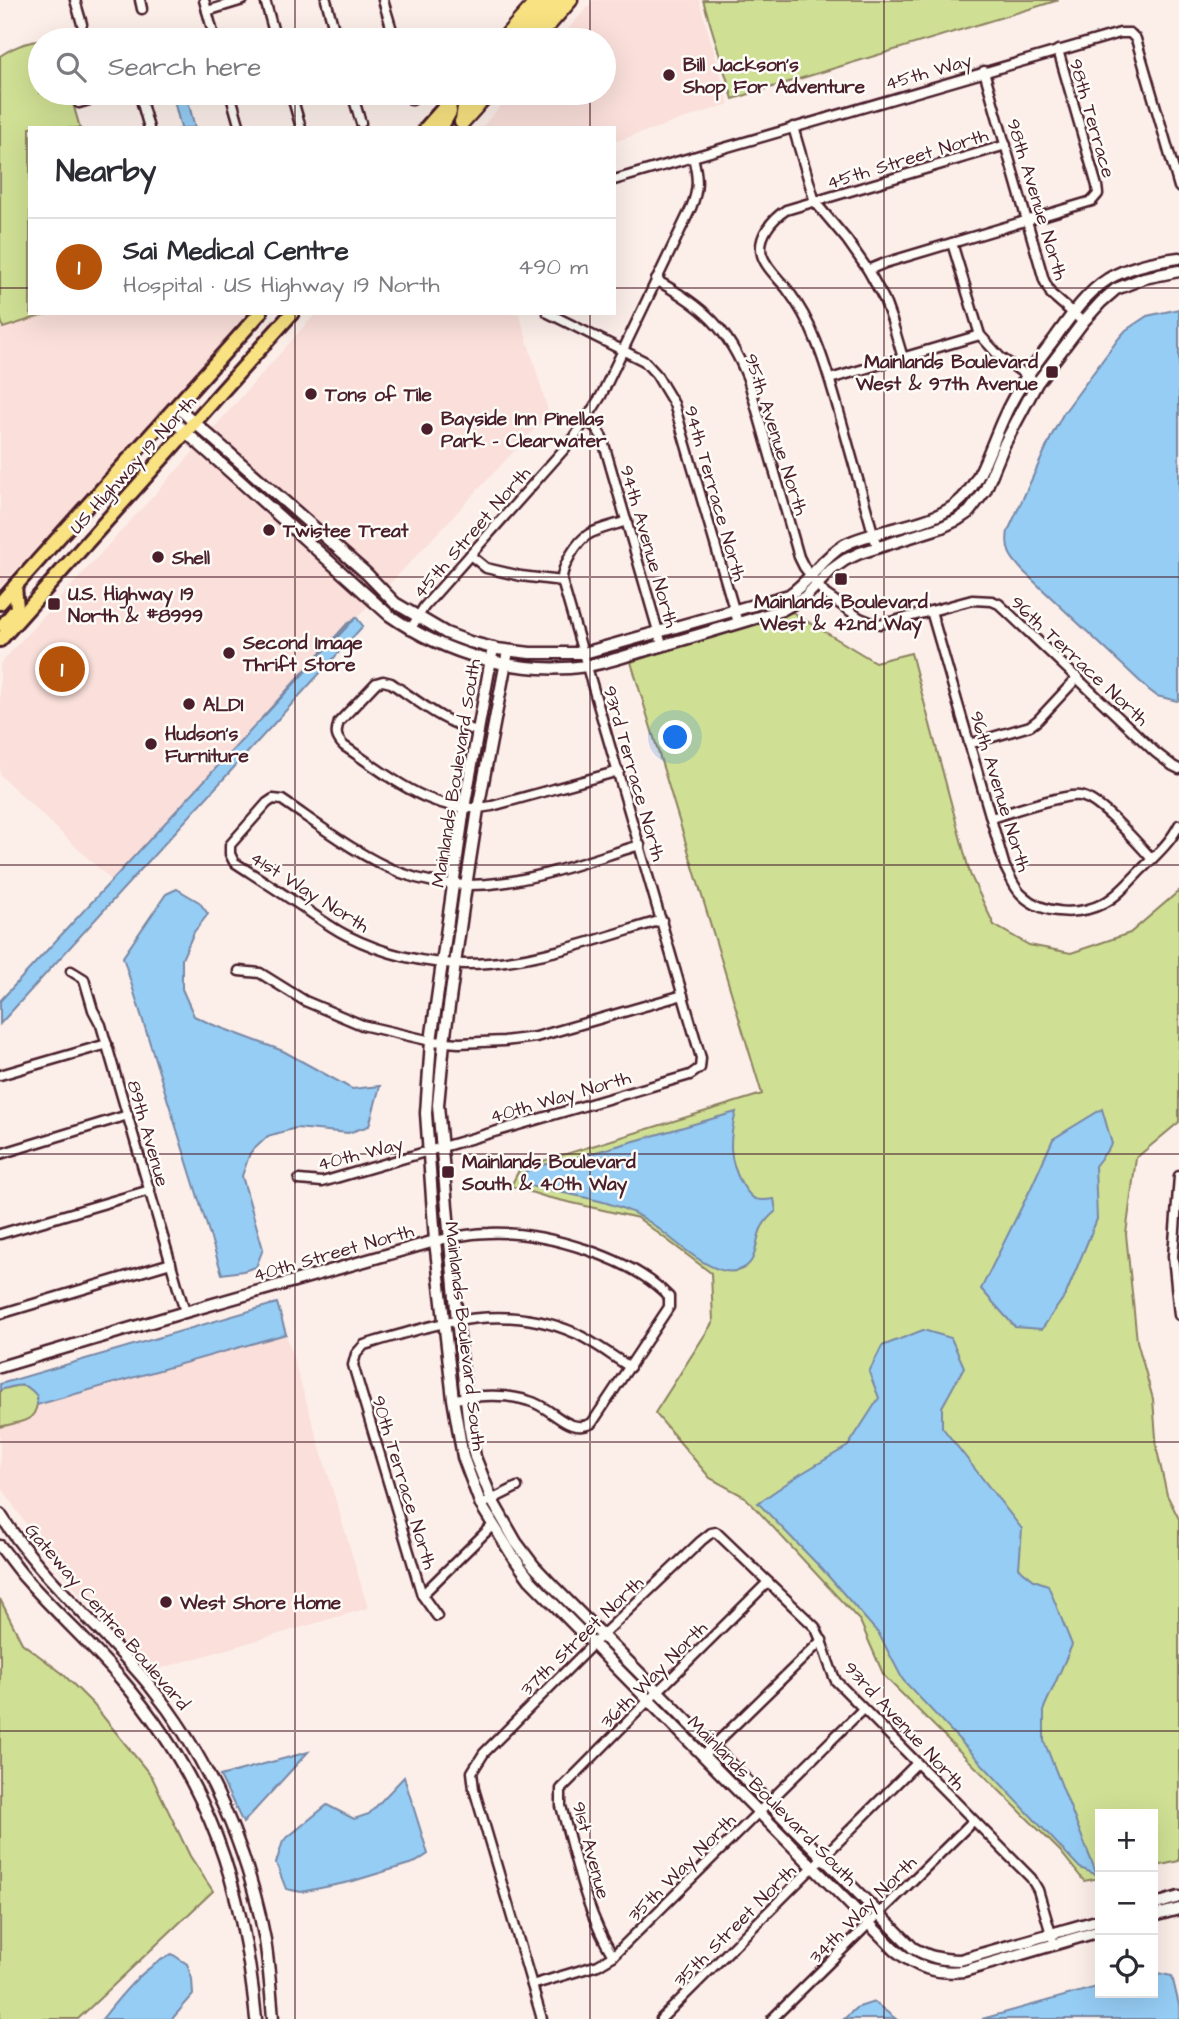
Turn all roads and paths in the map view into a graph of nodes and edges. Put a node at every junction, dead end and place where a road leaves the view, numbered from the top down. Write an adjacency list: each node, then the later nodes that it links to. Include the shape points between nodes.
1 (75, 0): 11 (street)
2 (204, 0): 10 (street)
3 (243, 0): 10 (street)
4 (265, 0): 13 (street)
5 (326, 0): 14 (street)
6 (383, 0): 15 (street)
7 (539, 0): 16 (highway)
8 (555, 0): 17 (highway)
9 (570, 0): 18 (highway)
10 (207, 10): 12 (street)
11 (82, 24)
12 (212, 28)
13 (273, 28)
14 (334, 28)
15 (391, 28)
16 (514, 28)
17 (530, 28)
18 (546, 28)
19 (1058, 50): 20 (street, 45th Way); 40 (street, 45th Way, via 1119,33 1130,33 1136,39); 42 (street, 98th Terrace, via 1098,194 1092,201)
20 (984, 71): 36 (street, 45th Way); 37 (street, 98th Avenue North)
21 (142, 105): 31 (street)
22 (233, 105): 32 (street)
23 (294, 105): 33 (street)
24 (356, 105): 29 (street)
25 (446, 105): 34 (highway)
26 (451, 105): 35 (highway)
27 (466, 105): 30 (highway)
28 (478, 105): 30 (highway)
29 (361, 123)
30 (460, 125)
31 (148, 126)
32 (239, 126)
33 (300, 126)
34 (428, 126)
35 (442, 126)
36 (793, 127): 38 (street, 45th Way); 41 (street)
37 (1006, 145): 41 (street, 45th Street North); 42 (street, 98th Avenue North)
38 (693, 157): 39 (street, 45th Way); 47 (street, 45th Street North, via 697,194)
39 (616, 179)
40 (1179, 187)
41 (815, 202): 45 (street); 57 (street, 45th Street North, via 777,216 763,238 761,253 802,311)
42 (1027, 220): 43 (street); 48 (street, 98th Avenue North, via 1044,280)
43 (952, 243): 45 (street); 53 (street)
44 (1179, 258): 48 (street, via 1121,272 1090,293)
45 (868, 270): 55 (street, via 884,299)
46 (1179, 271): 52 (street, via 1116,289)
47 (656, 280): 54 (street, 45th Street North); 67 (street, 95th Avenue North, via 708,314 741,361 799,557)
48 (1072, 314): 52 (street, 98th Avenue North); 56 (street)
49 (258, 315): 59 (highway, US Highway 19 North)
50 (290, 315): 61 (highway, US Highway 19 North)
51 (552, 315): 54 (street, 94th Terrace North)
52 (1083, 322): 58 (street)
53 (980, 335): 55 (street); 56 (street)
54 (622, 350): 60 (street, 45th Street North); 71 (street, 94th Terrace North, via 644,361 674,404)
55 (903, 358): 57 (street)
56 (1027, 376): 58 (street); 64 (street, via 964,498 939,515)
57 (830, 379): 64 (street)
58 (1037, 383): 65 (street, via 985,491 969,512 942,527)
59 (173, 412): 61 (street); 62 (street); 69 (highway, US Highway 19 North)
60 (586, 421): 63 (street, 94th Avenue North, via 602,437); 66 (street, 45th Street North)
61 (196, 422): 62 (highway, US Highway 19 North); 73 (street, via 395,603)
62 (186, 433): 76 (street); 78 (highway, US Highway 19 North)
63 (627, 521): 68 (street, via 586,536 564,566); 77 (street, 94th Avenue North)
64 (873, 534): 65 (street); 67 (street, via 842,546 825,559)
65 (877, 547): 67 (street)
66 (470, 555): 68 (street, via 486,568); 73 (street, 45th Street North)
67 (813, 580): 71 (street, via 789,595); 72 (street, via 825,594 870,622 880,624); 74 (street, via 805,597 794,605)
68 (562, 581): 82 (street, 93rd Terrace North)
69 (15, 586): 70 (highway, US Highway 19 North); 75 (highway, via 17,608)
70 (0, 603)
71 (734, 611): 74 (street, 94th Terrace North); 77 (street)
72 (930, 611): 86 (street, 96th Terrace North, via 972,600 999,604); 88 (street, 96th Avenue North)
73 (418, 617): 76 (street, 45th Street North); 80 (street, via 446,633)
74 (738, 623): 79 (street)
75 (0, 628)
76 (410, 630): 83 (street)
77 (659, 633): 79 (street, 94th Avenue North); 82 (street)
78 (0, 640)
79 (662, 645): 85 (street)
80 (493, 648): 81 (street); 83 (street, Mainlands Boulevard South)
81 (508, 651): 82 (street); 84 (street, Mainlands Boulevard South)
82 (584, 653): 85 (street, 93rd Terrace North)
83 (491, 662): 84 (street); 87 (street, Mainlands Boulevard South)
84 (505, 663): 85 (street); 92 (street, Mainlands Boulevard South)
85 (588, 666): 90 (street, 93rd Terrace North)
86 (1077, 677): 88 (street, via 1030,726); 89 (street, 96th Terrace North)
87 (479, 730): 91 (street, Mainlands Boulevard South); 91 (street, via 450,721 383,681 376,683 336,730 344,746 410,790)
88 (969, 744): 93 (street, 96th Avenue North)
89 (1179, 769)
90 (619, 771): 92 (street); 95 (street, 93rd Terrace North)
91 (464, 808): 92 (street); 97 (street, Mainlands Boulevard South)
92 (478, 809): 98 (street, Mainlands Boulevard South)
93 (991, 818): 96 (street, via 1082,796 1096,803); 96 (street, 96th Avenue North, via 1004,867 1022,895 1053,911 1086,910 1103,904)
94 (1179, 825): 96 (street)
95 (640, 845): 98 (street, via 504,883); 99 (street, 93rd Terrace North)
96 (1152, 859)
97 (453, 886): 98 (street); 100 (street, Mainlands Boulevard South); 100 (street, 41st Way North, via 401,873 376,861 282,800 267,803 230,845 234,862 344,934 393,953)
98 (466, 886): 101 (street, Mainlands Boulevard South)
99 (662, 920): 101 (street, 41st Way North, via 524,959); 104 (street, 93rd Terrace North)
100 (442, 963): 101 (street, 41st Way North); 105 (street, Mainlands Boulevard South)
101 (454, 964): 106 (street, Mainlands Boulevard South)
102 (71, 971): 107 (street, 89th Avenue, via 84,979)
103 (239, 971): 105 (street, via 260,974 305,1001 362,1025)
104 (683, 995): 106 (street, via 536,1037); 108 (street, 93rd Terrace North)
105 (431, 1041): 106 (street); 112 (street, Mainlands Boulevard South)
106 (444, 1042): 111 (street, Mainlands Boulevard South, via 438,1105)
107 (107, 1044): 109 (street); 110 (street, 89th Avenue)
108 (700, 1068): 111 (street, 40th Way North, via 690,1075)
109 (0, 1075)
110 (128, 1115): 113 (street); 116 (street, 89th Avenue)
111 (440, 1148): 112 (street, 40th Way North); 118 (street, Mainlands Boulevard South)
112 (428, 1151): 115 (street, 40th Way, via 323,1182); 119 (street, Mainlands Boulevard South)
113 (0, 1154)
114 (1179, 1176): 123 (street, via 1172,1256)
115 (299, 1180)
116 (150, 1190): 117 (street); 120 (street, 89th Avenue)
117 (0, 1234)
118 (449, 1238): 119 (street, 40th Street North); 124 (street, Mainlands Boulevard South); 127 (street, 40th Street North, via 490,1233 545,1238 603,1256 662,1290 669,1297 669,1307)
119 (435, 1241): 121 (street, 40th Street North); 125 (street, Mainlands Boulevard South)
120 (171, 1263): 121 (street, 89th Avenue); 122 (street)
121 (185, 1312): 126 (street, 40th Street North)
122 (0, 1314)
123 (1179, 1315)
124 (457, 1320): 125 (street); 127 (street, via 512,1317 548,1323 577,1334); 128 (street, Mainlands Boulevard South)
125 (445, 1322): 129 (street, Mainlands Boulevard South); 140 (street, 90th Terrace North, via 364,1345 354,1365)
126 (0, 1367)
127 (630, 1367): 128 (street, via 585,1427 574,1428 531,1401 507,1396)
128 (466, 1397): 129 (street); 131 (street, Mainlands Boulevard South, via 475,1457)
129 (453, 1399): 132 (street, Mainlands Boulevard South, via 463,1457)
130 (517, 1487): 131 (street)
131 (492, 1500): 132 (street); 142 (street, Mainlands Boulevard South, via 534,1566)
132 (481, 1506): 134 (street, Mainlands Boulevard South)
133 (0, 1514): 137 (street, Gateway Centre Boulevard)
134 (493, 1525): 140 (street); 144 (street, Mainlands Boulevard South, via 530,1580)
135 (721, 1536): 139 (street, 93rd Avenue North); 142 (street, 37th Street North, via 716,1532 706,1537)
136 (0, 1546): 138 (street, Gateway Centre Boulevard)
137 (29, 1554): 138 (street); 167 (street, Gateway Centre Boulevard, via 150,1686 213,1784 244,1858 255,1898 268,1959)
138 (15, 1566): 166 (street, Gateway Centre Boulevard, via 121,1678 189,1775 218,1839 239,1906)
139 (768, 1582): 143 (street, 93rd Avenue North, via 815,1627); 145 (street, 36th Way North)
140 (422, 1595): 141 (street, 90th Terrace North)
141 (438, 1616)
142 (602, 1635): 144 (street, 37th Street North); 145 (street, Mainlands Boulevard South)
143 (822, 1640): 146 (street, 93rd Avenue North, via 836,1681); 147 (street)
144 (594, 1643): 145 (street, Mainlands Boulevard South); 165 (street, 37th Street North, via 484,1753 472,1772)
145 (654, 1695): 147 (street, Mainlands Boulevard South); 148 (street, Mainlands Boulevard South); 150 (street, 36th Way North)
146 (863, 1709): 149 (street, 93rd Avenue North); 151 (street, 35th Way North)
147 (713, 1747): 148 (street); 151 (street, Mainlands Boulevard South)
148 (704, 1755): 151 (street, Mainlands Boulevard South)
149 (917, 1763): 152 (street, 93rd Avenue North); 153 (street, 35th Street North)
150 (561, 1790): 164 (street, 91st Avenue, via 561,1806 590,1907)
151 (763, 1807): 153 (street, Mainlands Boulevard South); 154 (street, Mainlands Boulevard South); 164 (street, 35th Way North)
152 (974, 1821): 158 (street, 34th Way North); 163 (street, 93rd Avenue North, via 1031,1878)
153 (823, 1858): 154 (street, 35th Street North); 158 (street, Mainlands Boulevard South)
154 (815, 1867): 161 (street, Mainlands Boulevard South); 169 (street, 35th Street North)
155 (1179, 1897): 156 (street)
156 (1158, 1903)
157 (1179, 1909): 159 (street)
158 (878, 1914): 161 (street, 34th Way North); 163 (street, Mainlands Boulevard South, via 913,1948 943,1960)
159 (1158, 1915)
160 (1095, 1922): 163 (street)
161 (870, 1923): 163 (street, Mainlands Boulevard South, via 911,1963 950,1972); 170 (street, 34th Way North)
162 (1095, 1932): 163 (street)
163 (1052, 1939)
164 (613, 1956): 165 (street, 35th Way North)
165 (532, 1985): 168 (street)
166 (256, 2019)
167 (273, 2019)
168 (542, 2019)
169 (661, 2019)
170 (772, 2019)

